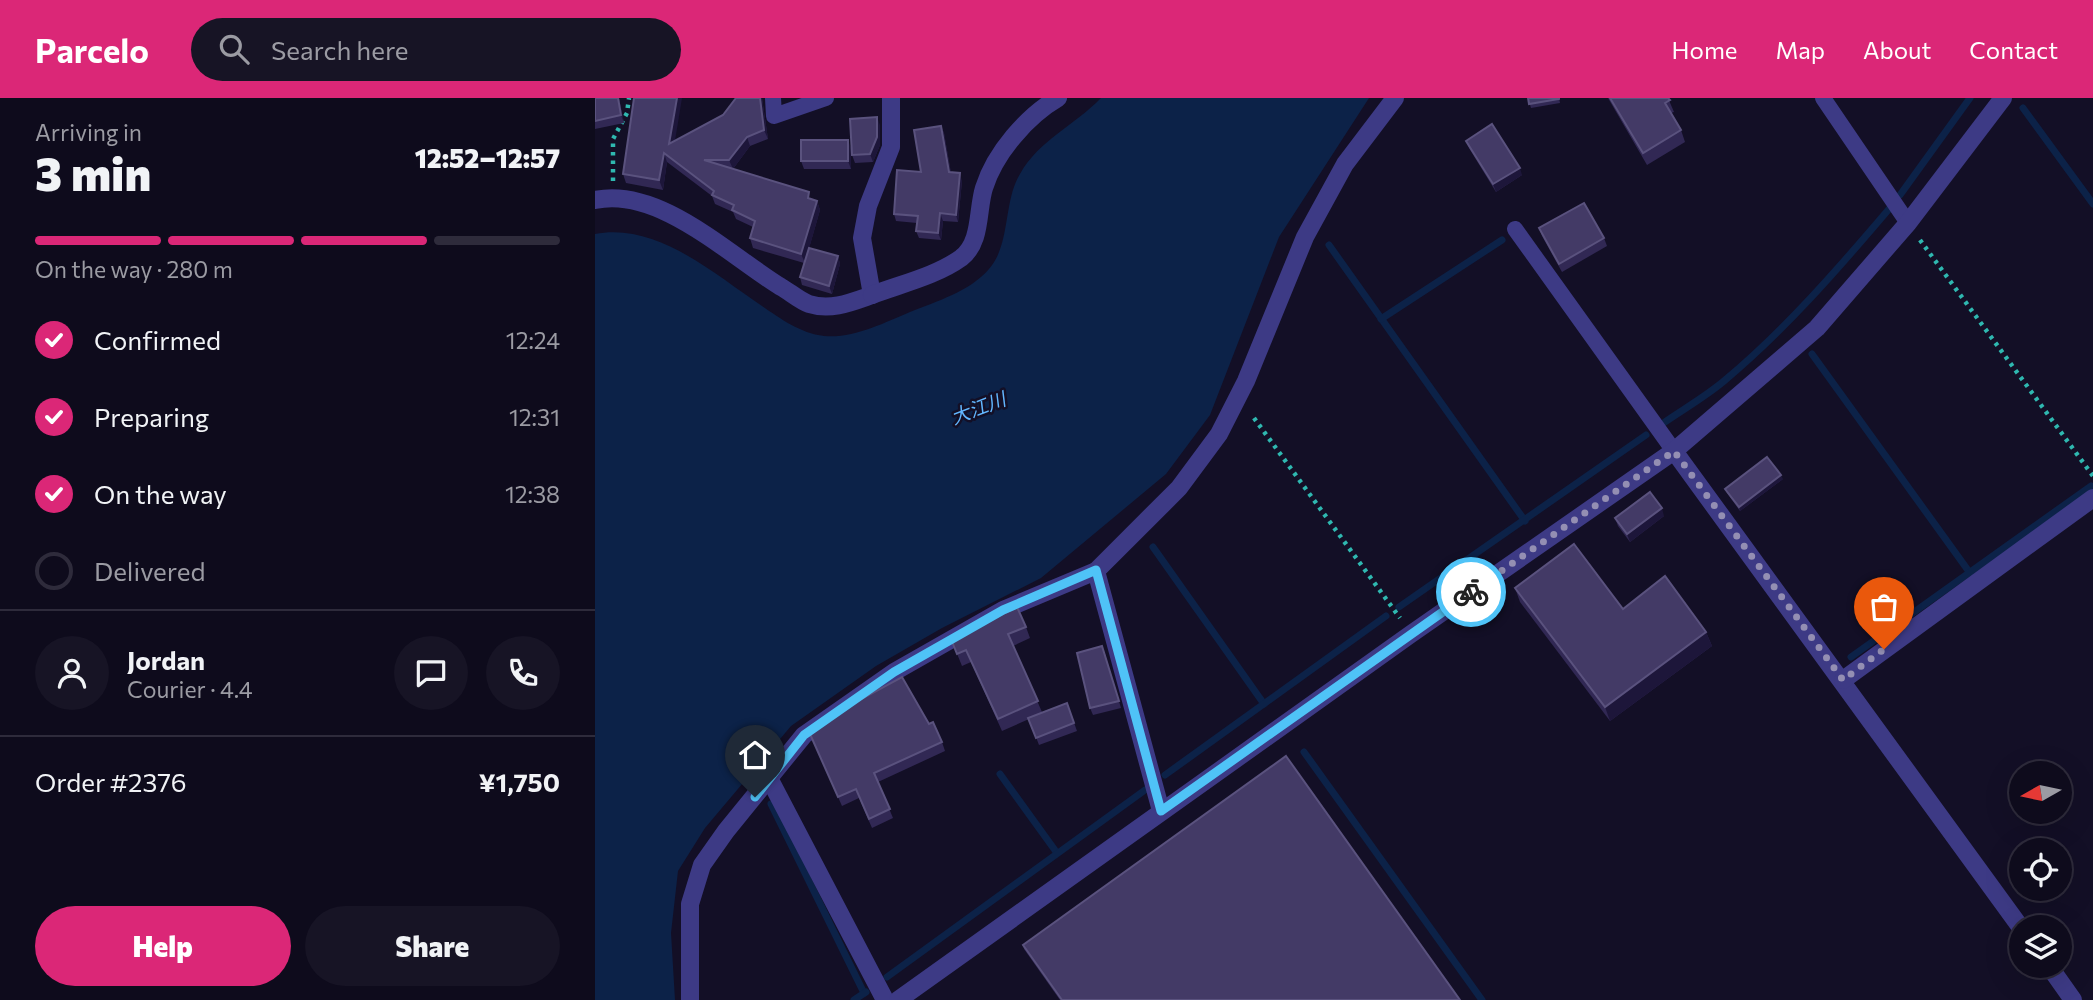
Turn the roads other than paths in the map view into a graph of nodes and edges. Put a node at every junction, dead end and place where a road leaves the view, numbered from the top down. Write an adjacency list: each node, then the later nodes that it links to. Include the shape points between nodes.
1 (773, 98): 2 (lane, via 774,116)
2 (826, 98)
3 (891, 98): 11 (street, via 891,146 868,206 862,238)
4 (1058, 98): 11 (street, via 1041,108 1004,150 984,187 976,235 964,256)
5 (1395, 98): 14 (street, via 1345,164 1305,237 1246,381 1219,434 1179,488)
6 (1823, 98): 9 (lane)
7 (2003, 98): 9 (street)
8 (604, 198): 11 (street, via 647,206 692,225 809,304 841,306)
9 (1908, 223): 12 (street, via 1817,328)
10 (1515, 229): 12 (lane)
11 (872, 295)
12 (1674, 451): 15 (street); 17 (street)
13 (2093, 498): 15 (street)
14 (1096, 570): 16 (street, via 1003,610 894,672 804,735); 17 (street)
15 (1843, 680): 18 (street)
16 (770, 780): 20 (street, via 702,865 690,904); 21 (street)
17 (1161, 811): 22 (street)
18 (2012, 915)
19 (2057, 978): 23 (street)
20 (690, 1000)
21 (885, 1000)
22 (898, 1000)
23 (2073, 1000)

